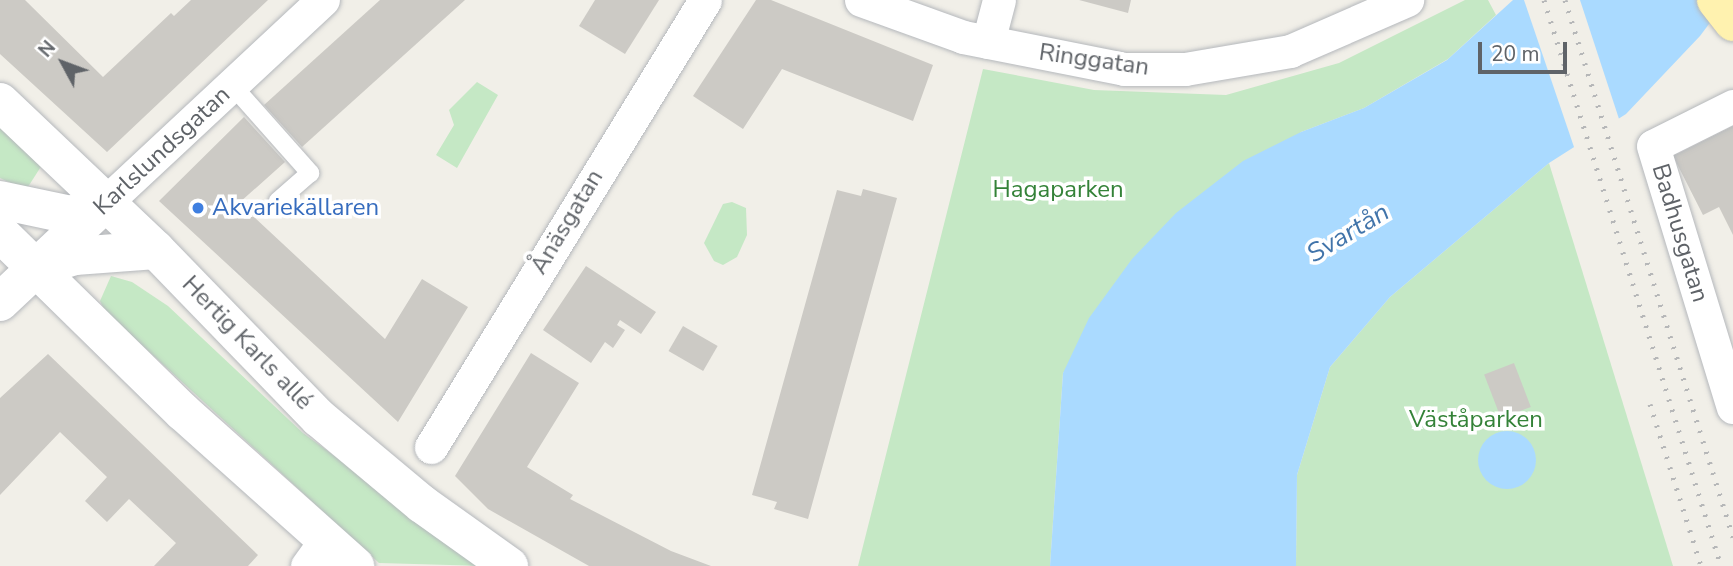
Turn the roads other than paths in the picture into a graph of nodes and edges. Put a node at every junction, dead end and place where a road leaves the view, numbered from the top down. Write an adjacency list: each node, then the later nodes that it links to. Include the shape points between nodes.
1 (323, 0): 7 (street, Karlslundsgatan)
2 (705, 0): 18 (street, Ånäsgatan)
3 (861, 0): 6 (street, Ringgatan, via 917,23)
4 (999, 0): 6 (street)
5 (1407, 0): 6 (street, Ringgatan, via 1290,51 1185,69 1124,69)
6 (988, 43)
7 (232, 85): 11 (lane, via 310,173); 12 (street, Karlslundsgatan)
8 (0, 102): 12 (main road, Hertig Karls allé)
9 (1733, 106): 17 (street, Badhusgatan, via 1653,146)
10 (0, 200): 12 (main road, via 71,215)
11 (278, 201)
12 (105, 203): 14 (main road, Hertig Karls allé); 15 (main road, Karlslundsgatan)
13 (0, 233): 15 (main road)
14 (156, 250): 15 (main road, via 75,256); 21 (main road, Hertig Karls allé, via 319,418 422,504)
15 (37, 268): 16 (main road, Karlslundsgatan); 19 (main road, via 183,412)
16 (0, 302)
17 (1733, 407)
18 (431, 447)
19 (316, 553): 20 (main road)
20 (355, 566)
21 (509, 566)

